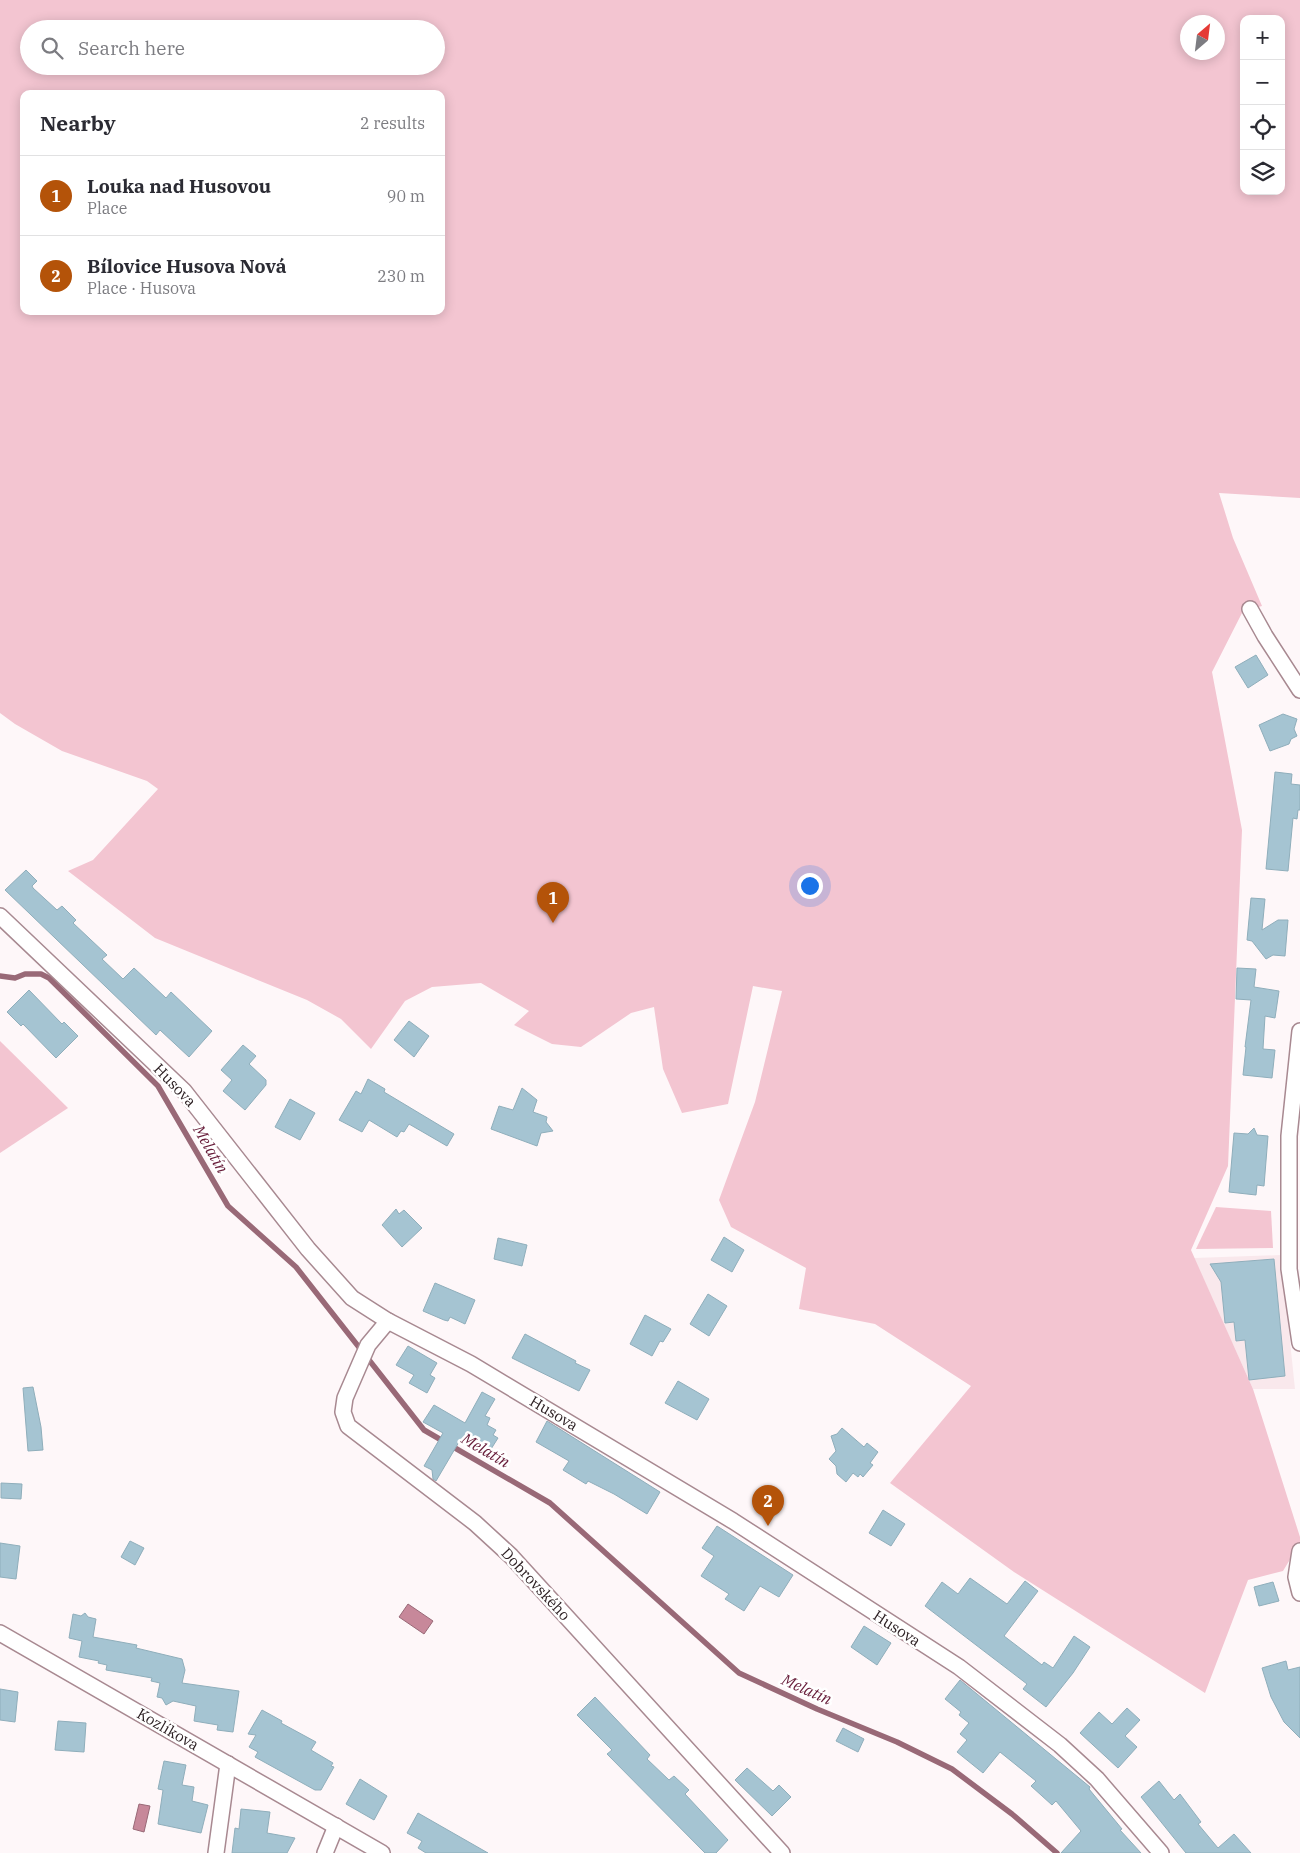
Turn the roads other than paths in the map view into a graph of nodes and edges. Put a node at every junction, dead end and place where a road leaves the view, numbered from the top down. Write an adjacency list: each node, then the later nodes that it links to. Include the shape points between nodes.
1 (1250, 609): 2 (street)
2 (1300, 690)
3 (0, 916): 6 (street, Husova, via 184,1091 308,1249 352,1298)
4 (1300, 1031): 5 (street)
5 (1295, 1136): 7 (street, via 1289,1268)
6 (388, 1321): 16 (street, Dobrovského, via 368,1345 344,1398 343,1412 348,1426 475,1523 511,1556); 17 (street, Husova, via 471,1364 725,1516 959,1668 1060,1744 1110,1793)
7 (1300, 1343)
8 (1300, 1551): 9 (street, via 1296,1577)
9 (1300, 1593)
10 (0, 1633): 11 (street, Kozlíkova)
11 (228, 1764): 12 (street, Kozlíkova); 13 (street)
12 (336, 1826): 14 (street); 15 (street, Kozlíkova)
13 (216, 1853)
14 (325, 1853)
15 (382, 1853)
16 (782, 1853)
17 (1161, 1853)

